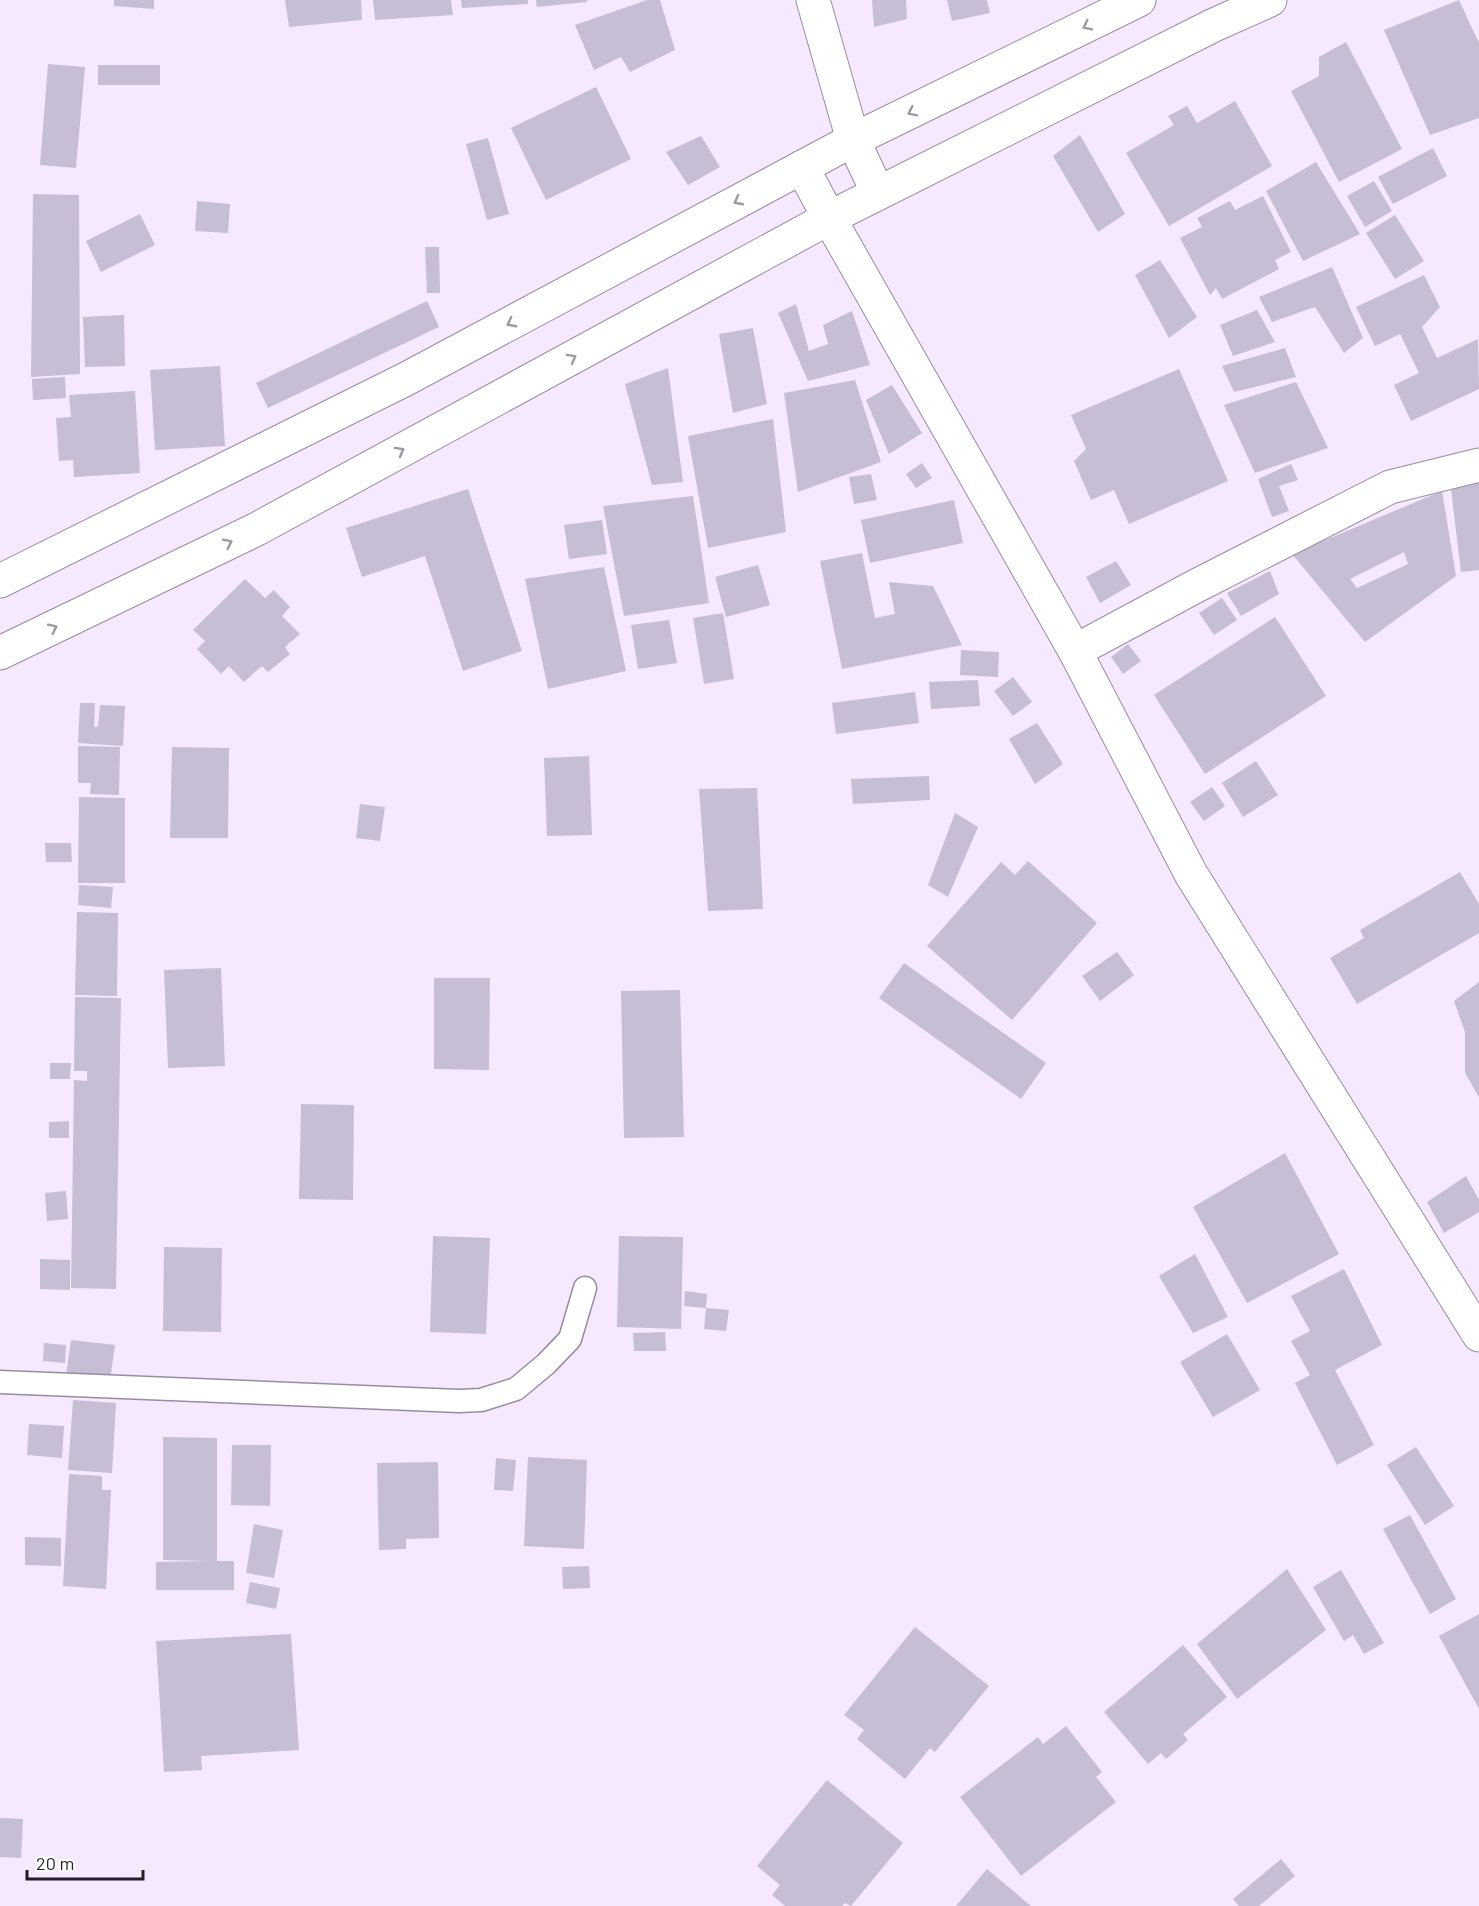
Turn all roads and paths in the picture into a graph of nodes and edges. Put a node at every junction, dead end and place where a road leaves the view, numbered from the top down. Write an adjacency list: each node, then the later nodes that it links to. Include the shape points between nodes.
1 (813, 0): 4 (street)
2 (1139, 0): 4 (street, one-way to 4)
3 (1270, 0): 6 (street)
4 (853, 140): 5 (street); 6 (street)
5 (802, 167): 7 (street); 9 (street, one-way to 9, via 406,379)
6 (878, 193): 7 (street)
7 (828, 218): 10 (street); 11 (street, one-way to 7, via 257,529)
8 (1479, 465): 10 (street, via 1390,487)
9 (0, 581)
10 (1075, 651): 13 (street, via 1191,874)
11 (0, 653)
12 (585, 1288): 14 (lane, via 570,1339 516,1389 481,1400)
13 (1479, 1335)
14 (0, 1382)

